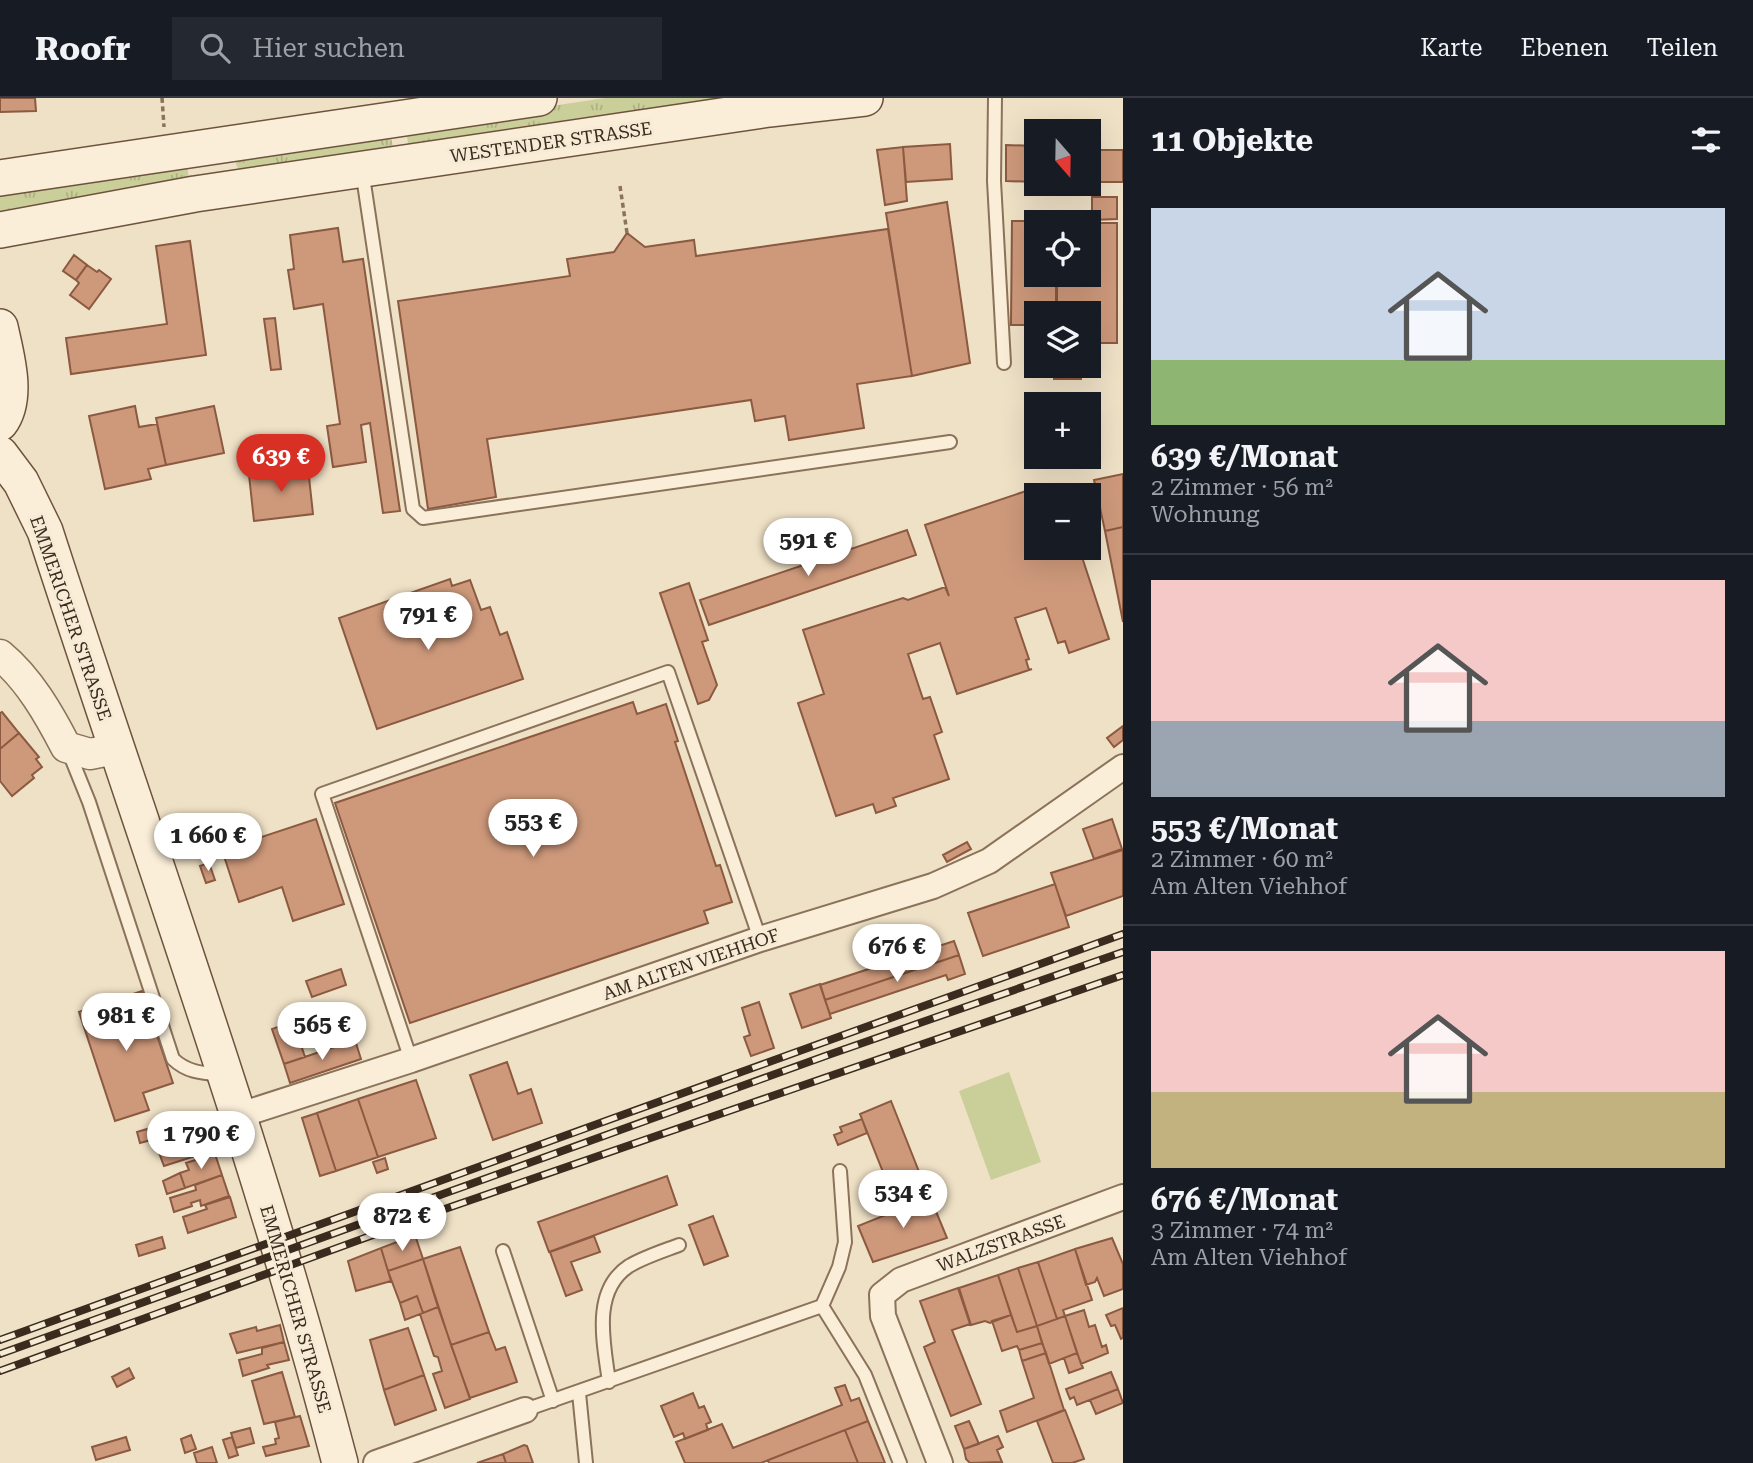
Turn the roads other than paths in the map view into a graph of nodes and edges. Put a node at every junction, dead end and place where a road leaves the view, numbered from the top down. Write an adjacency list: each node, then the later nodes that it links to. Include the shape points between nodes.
1 (539, 98): 4 (main road)
2 (865, 98): 6 (main road, WESTENDER STRASSE)
3 (995, 98): 11 (lane, via 994,181)
4 (443, 105): 5 (main road)
5 (236, 142): 7 (main road); 8 (main road, via 224,168)
6 (362, 169): 8 (main road, WESTENDER STRASSE); 13 (lane, via 413,509 423,518)
7 (0, 178)
8 (237, 188): 9 (main road, WESTENDER STRASSE)
9 (0, 230)
10 (0, 327): 12 (main road, via 9,396)
11 (1004, 362)
12 (0, 423)
13 (950, 442)
14 (0, 453): 17 (main road, EMMERICHER STRASSE, via 21,482 45,531)
15 (0, 655): 16 (street, via 49,715)
16 (66, 747): 17 (street, via 90,754); 21 (lane, via 89,802 173,1059 194,1073)
17 (115, 749): 21 (main road, EMMERICHER STRASSE)
18 (1123, 767): 19 (street, AM ALTEN VIEHHOF, via 989,861 933,886)
19 (760, 939): 20 (street, AM ALTEN VIEHHOF); 20 (lane, via 668,673 655,677 322,794)
20 (411, 1060): 22 (street, AM ALTEN VIEHHOF)
21 (225, 1076): 22 (main road, EMMERICHER STRASSE)
22 (237, 1116): 32 (main road, EMMERICHER STRASSE, via 308,1340)
23 (840, 1171): 27 (lane, via 845,1242)
24 (1123, 1198): 36 (street, WALZSTRASSE, via 901,1280 881,1294 883,1316)
25 (679, 1245): 28 (lane, via 628,1267 605,1294)
26 (503, 1251): 30 (lane)
27 (822, 1306): 28 (lane); 35 (lane, via 865,1375)
28 (609, 1382): 29 (lane)
29 (579, 1393): 30 (lane); 34 (lane)
30 (553, 1401): 31 (lane)
31 (525, 1410): 33 (street)
32 (340, 1463)
33 (376, 1463)
34 (586, 1463)
35 (900, 1463)
36 (940, 1463)

